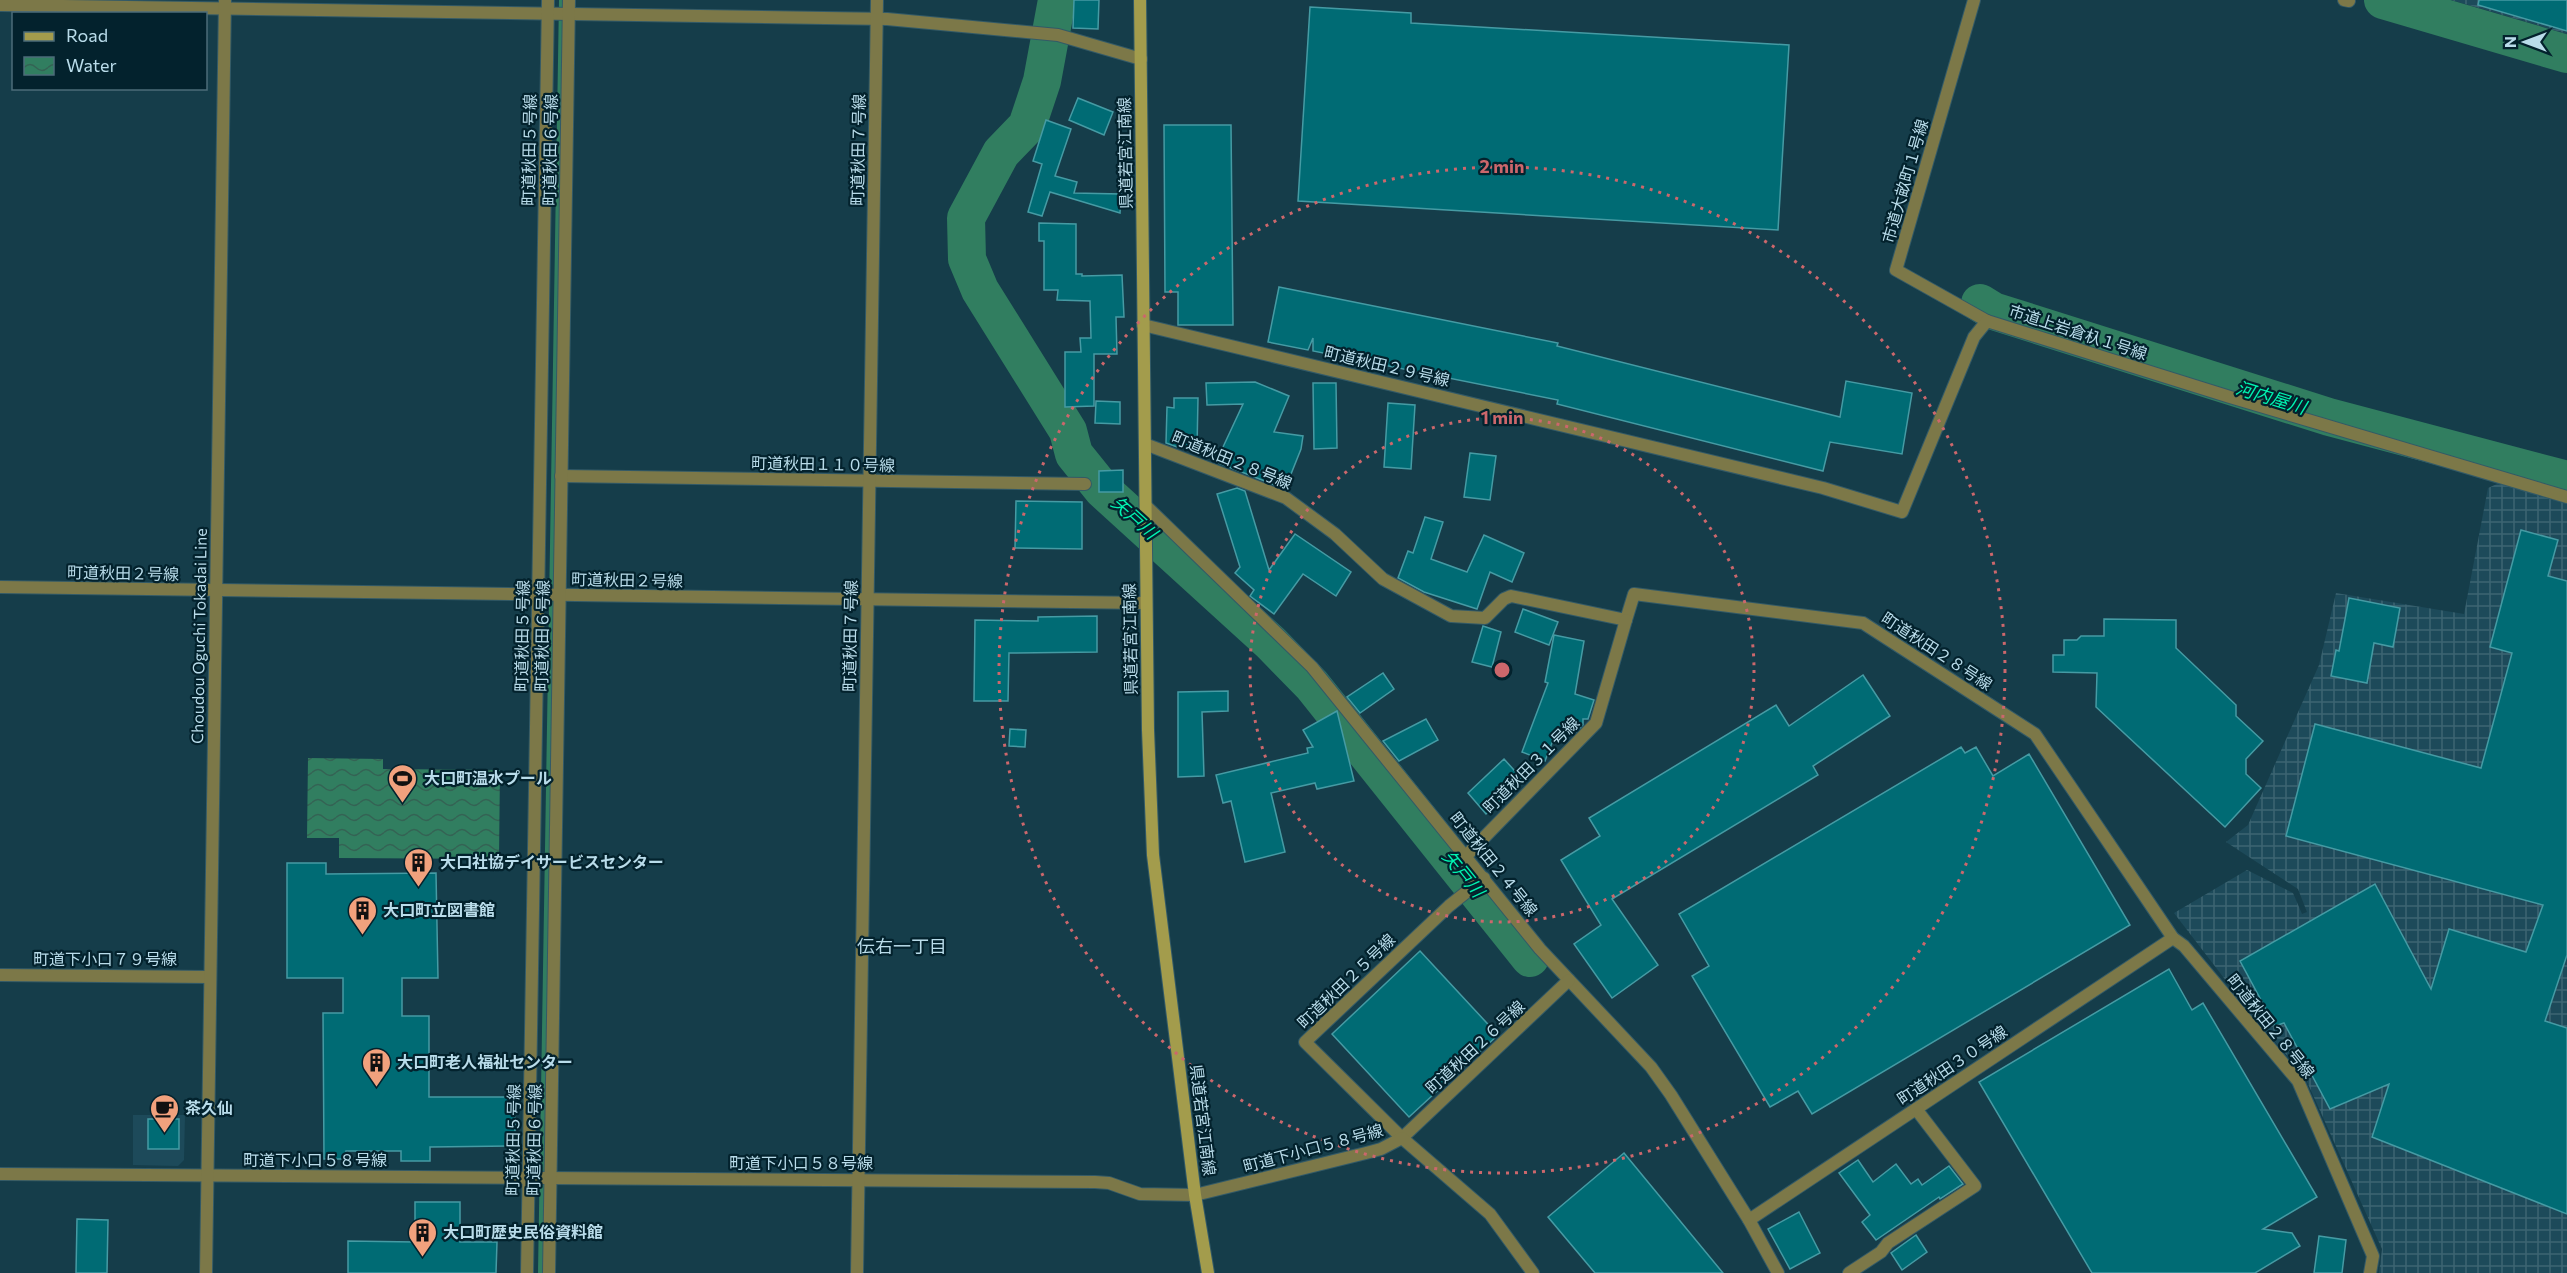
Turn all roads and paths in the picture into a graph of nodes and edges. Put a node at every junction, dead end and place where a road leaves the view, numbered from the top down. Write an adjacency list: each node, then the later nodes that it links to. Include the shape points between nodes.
1 (548, 0): 8 (street, 町道秋田５号線)
2 (569, 0): 9 (street, 町道秋田６号線)
3 (877, 0): 10 (street, 町道秋田７号線)
4 (1140, 0): 11 (main road, 県道若宮江南線)
5 (1974, 0): 12 (street, 市道大畝町１号線, via 1896,270)
6 (225, 4): 7 (street); 8 (street); 22 (street, Choudou Oguchi Tokadai Line)
7 (0, 5)
8 (548, 14): 9 (street); 23 (street, 町道秋田５号線)
9 (569, 14): 10 (street); 16 (street, 町道秋田６号線)
10 (877, 19): 11 (street, via 1058,35); 17 (street, 町道秋田７号線)
11 (1141, 59): 13 (main road, 県道若宮江南線)
12 (1978, 317): 14 (street, 市道上岩倉杁１号線, via 1974,337 1902,512 1823,488); 19 (street, 市道上岩倉杁１号線)
13 (1143, 325): 14 (street, 町道秋田２９号線); 15 (main road, 県道若宮江南線)
14 (1623, 439)
15 (1145, 444): 20 (main road, 県道若宮江南線); 27 (street, 町道秋田２８号線, via 1286,498 1335,534 1383,579 1450,616 1485,618 1510,596)
16 (561, 476): 17 (street, 町道秋田１１０号線); 24 (street, 町道秋田６号線)
17 (869, 481): 18 (street, 町道秋田１１０号線); 25 (street, 町道秋田７号線)
18 (1085, 484)
19 (2567, 497)
20 (1146, 507): 26 (main road, 県道若宮江南線); 28 (street, 町道秋田２４号線, via 1312,666)
21 (0, 587): 22 (street, 町道秋田２号線)
22 (216, 590): 23 (street, 町道秋田２号線); 32 (street, Choudou Oguchi Tokadai Line)
23 (539, 595): 24 (street, 町道秋田２号線); 38 (street, 町道秋田５号線)
24 (559, 595): 25 (street, 町道秋田２号線); 39 (street, 町道秋田６号線)
25 (867, 600): 26 (street, 町道秋田２号線); 40 (street, 町道秋田７号線)
26 (1146, 602): 41 (main road, 県道若宮江南線, via 1153,855)
27 (1626, 620): 28 (street, 町道秋田３１号線, via 1596,723); 30 (street, 町道秋田２８号線, via 1634,594 1863,623 2035,734)
28 (1466, 855): 29 (street, 町道秋田２４号線)
29 (1484, 878): 33 (street, 町道秋田２４号線); 35 (street, 町道秋田２５号線, via 1305,1042)
30 (2174, 938): 34 (street, 町道秋田３０号線); 51 (street, 町道秋田２８号線, via 2298,1081 2373,1256)
31 (0, 975): 32 (street, 町道下小口７９号線)
32 (210, 977): 37 (street, Choudou Oguchi Tokadai Line)
33 (1569, 980): 35 (street, 町道秋田２６号線); 42 (street, 町道秋田２４号線, via 1651,1067)
34 (1916, 1109): 42 (street, 町道秋田３０号線); 50 (street, via 1975,1186)
35 (1402, 1138): 41 (street, 町道下小口５８号線, via 1374,1151); 48 (street, 町道下小口５８号線, via 1490,1214)
36 (0, 1174): 37 (street, 町道下小口５８号線)
37 (207, 1176): 38 (street, 町道下小口５８号線); 44 (street, Choudou Oguchi Tokadai Line)
38 (528, 1177): 39 (street, 町道下小口５８号線); 45 (street, 町道秋田５号線)
39 (550, 1177): 40 (street, 町道下小口５８号線); 43 (street, 町道秋田６号線)
40 (858, 1179): 41 (street, 町道下小口５８号線, via 1095,1182 1140,1194); 46 (street, 町道秋田７号線)
41 (1196, 1195): 47 (main road, 県道若宮江南線)
42 (1749, 1220): 49 (street, 町道秋田２４号線)
43 (552, 1272)
44 (206, 1273)
45 (527, 1273)
46 (857, 1273)
47 (1208, 1273)
48 (1533, 1273)
49 (1778, 1273)
50 (1849, 1273)
51 (2370, 1273)

